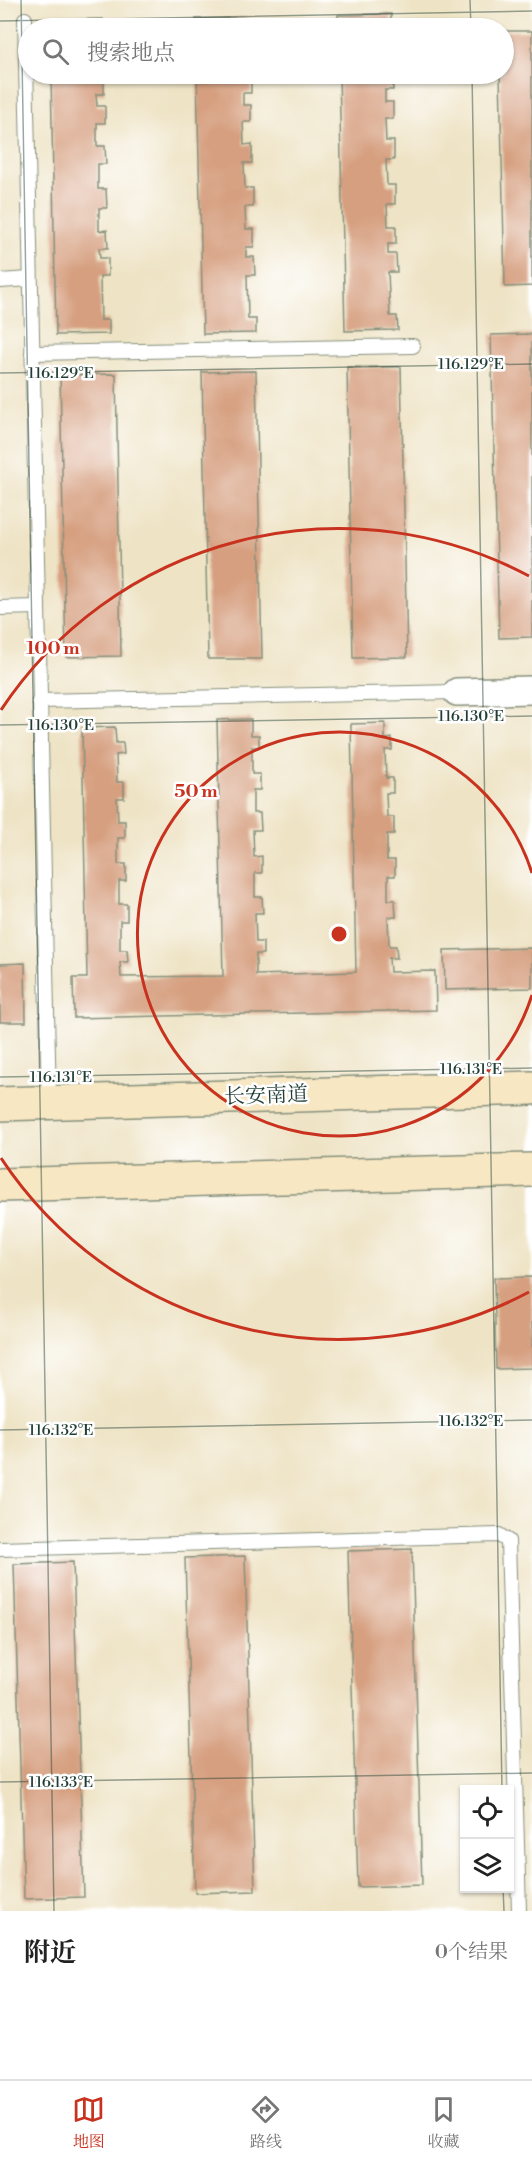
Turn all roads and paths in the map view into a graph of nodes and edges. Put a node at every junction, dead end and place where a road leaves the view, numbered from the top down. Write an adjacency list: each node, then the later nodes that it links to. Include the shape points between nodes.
1 (26, 84): 2 (lane)
2 (30, 279): 3 (lane); 5 (lane)
3 (0, 281)
4 (413, 346): 5 (lane)
5 (32, 353): 6 (lane)
6 (37, 607): 7 (lane); 10 (lane)
7 (0, 608)
8 (532, 690): 9 (street)
9 (457, 692): 10 (lane)
10 (39, 701): 12 (lane)
11 (532, 1088): 12 (main road, 长安南道)
12 (49, 1102): 13 (main road, 长安南道)
13 (0, 1104)
14 (532, 1170): 15 (main road)
15 (0, 1185)
16 (0, 1549): 17 (lane, via 499,1535 508,1540)
17 (519, 1911)

